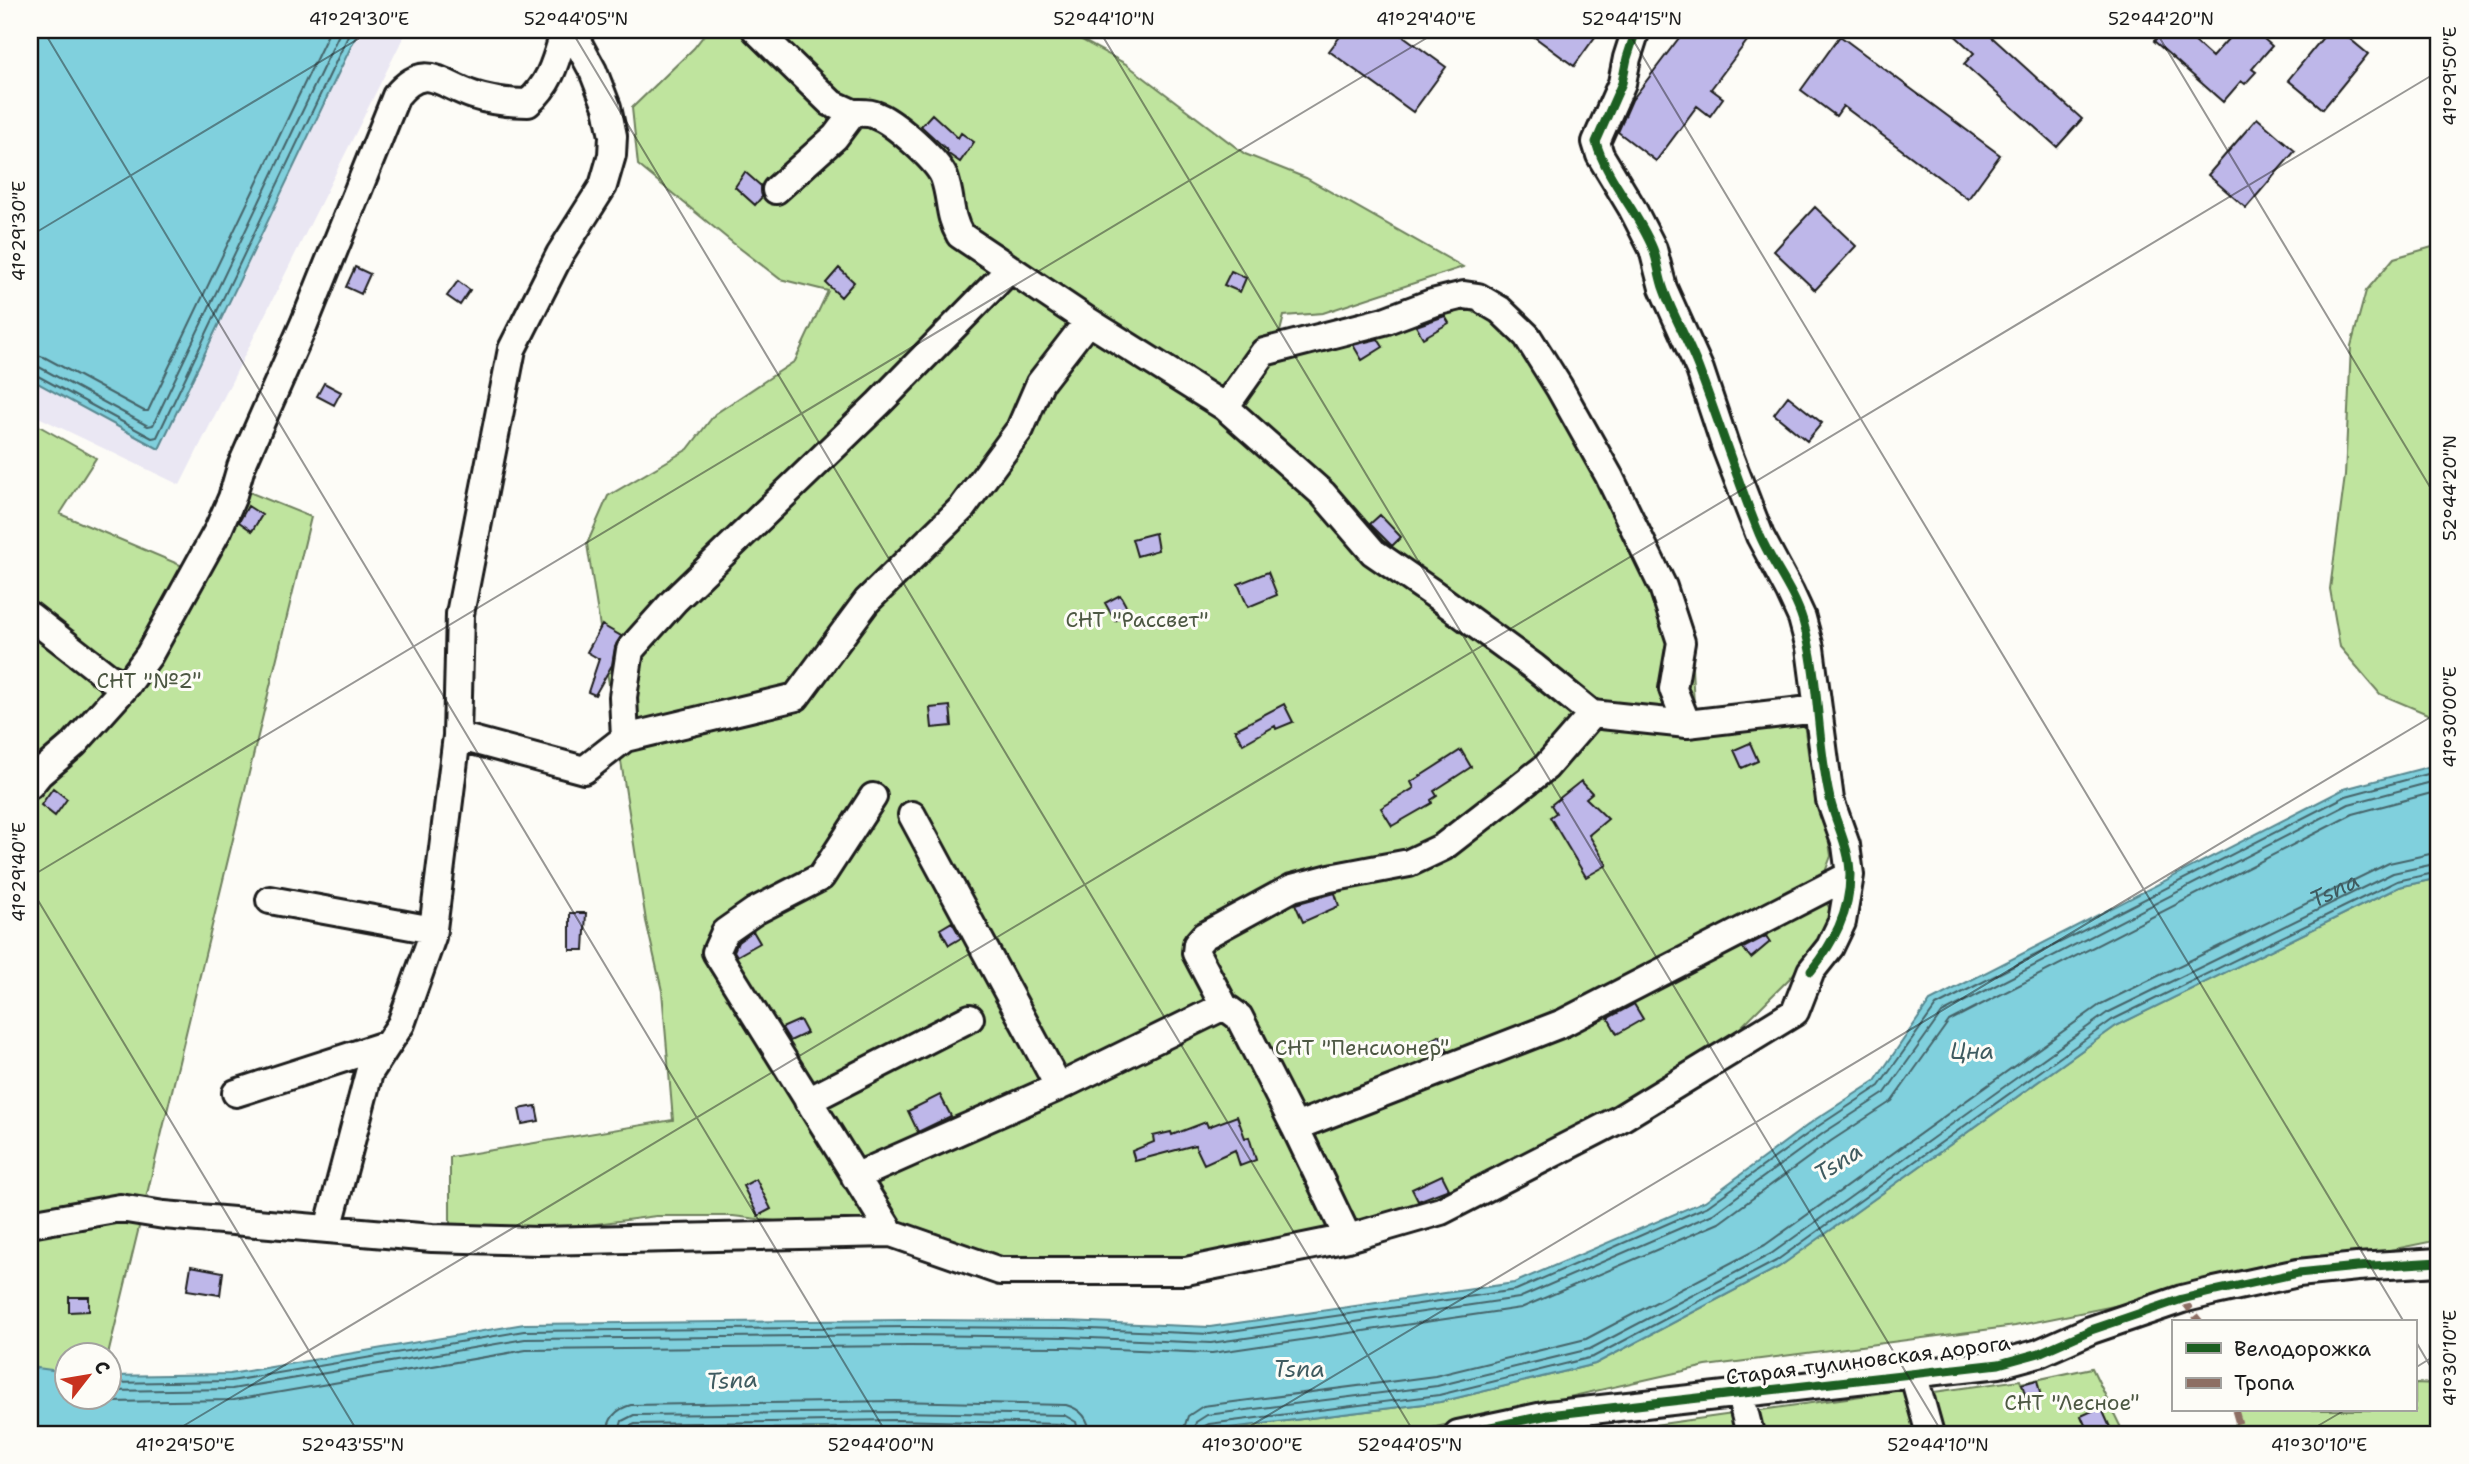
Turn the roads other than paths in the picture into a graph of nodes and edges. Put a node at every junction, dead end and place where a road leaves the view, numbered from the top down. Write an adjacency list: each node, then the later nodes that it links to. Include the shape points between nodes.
1 (565, 30): 11 (street, via 550,76 528,103 504,103 421,77 408,82 396,96 218,530)
2 (571, 30): 15 (street, via 607,107 612,156 603,186 561,254 512,349 460,614)
3 (756, 30): 5 (street, via 831,103)
4 (1636, 30): 12 (street, via 1622,83 1596,142 1653,250 1663,288 1699,370 1760,536 1802,618)
5 (853, 113): 6 (street, via 835,137); 7 (street, via 885,120 924,153 943,174 951,219 960,235)
6 (776, 190)
7 (1010, 269): 8 (street); 16 (street, via 630,650 623,697)
8 (1088, 321): 9 (street); 16 (street, via 1040,383 1020,429 962,508 867,601 796,697)
9 (1225, 407): 13 (street, via 1323,494 1373,552); 14 (street, via 1264,352 1464,295 1478,297 1500,310 1527,336 1559,387 1663,587 1681,642 1673,689)
10 (30, 617): 11 (street, via 108,677)
11 (127, 685): 17 (street)
12 (1818, 709): 14 (street); 20 (street, via 1830,800 1846,845)
13 (1592, 714): 14 (street); 23 (street, via 1546,767 1443,847 1409,863 1292,888 1204,936 1196,953)
14 (1687, 724)
15 (457, 736): 16 (street, via 583,770); 22 (street)
16 (625, 737)
17 (30, 785)
18 (873, 797): 28 (street, via 821,877 754,911 725,932 716,952)
19 (912, 815): 26 (street)
20 (1850, 875): 29 (street, via 1563,1024); 34 (street, via 1842,922 1811,971 1795,1012 1618,1120 1441,1211)
21 (270, 900): 22 (street)
22 (433, 930): 25 (street, via 401,1024)
23 (1224, 1006): 26 (street); 29 (street, via 1239,1017)
24 (970, 1018): 28 (street)
25 (388, 1044): 27 (street); 32 (street, via 369,1073)
26 (1059, 1087): 30 (street)
27 (236, 1093)
28 (808, 1101): 30 (street)
29 (1295, 1127): 34 (street)
30 (855, 1177): 33 (street)
31 (30, 1224): 32 (street, via 120,1208)
32 (328, 1229): 33 (street, via 539,1241)
33 (891, 1233): 34 (street, via 1000,1271 1186,1271)
34 (1348, 1238)
35 (2439, 1262): 36 (street, Старая тулиновская дорога, via 2298,1273 2182,1299 1999,1364)
36 (1913, 1373): 37 (street, Старая тулиновская дорога); 40 (street)
37 (1740, 1394): 38 (street, Старая тулиновская дорога, via 1548,1415); 39 (street)
38 (1458, 1434)
39 (1750, 1434)
40 (1930, 1434)

